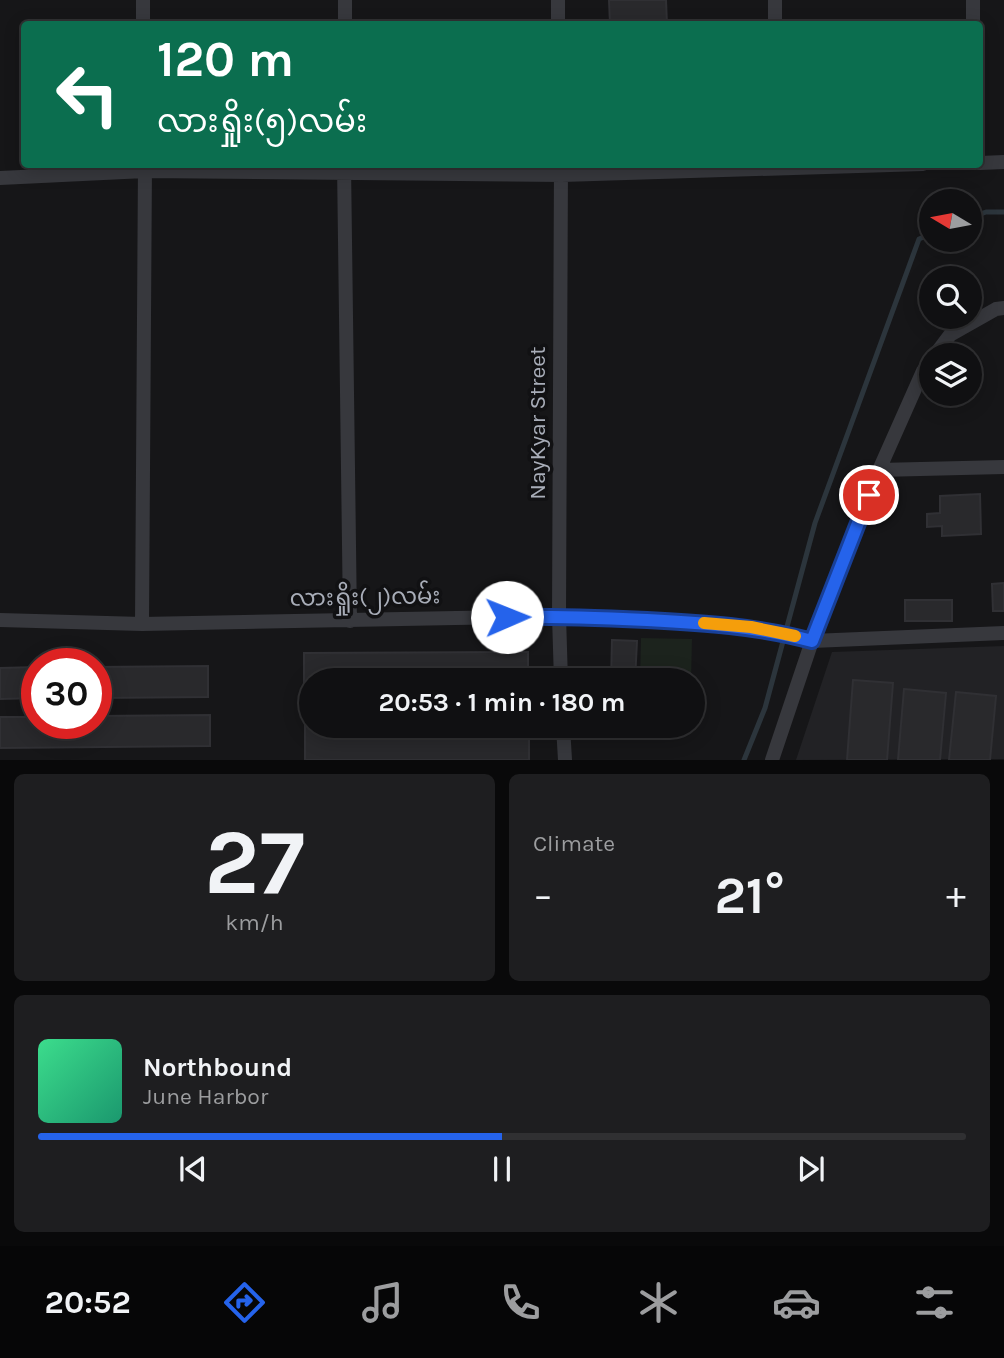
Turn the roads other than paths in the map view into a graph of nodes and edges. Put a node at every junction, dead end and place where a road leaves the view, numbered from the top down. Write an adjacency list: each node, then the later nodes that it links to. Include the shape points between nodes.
1 (143, 0): 6 (street)
2 (345, 0): 7 (street)
3 (558, 0): 8 (street)
4 (775, 0): 9 (street)
5 (973, 0): 10 (street)
6 (143, 21)
7 (345, 21)
8 (558, 21)
9 (775, 21)
10 (973, 21)
11 (1004, 162): 12 (street)
12 (983, 163)
13 (145, 168): 15 (street); 17 (street); 26 (street)
14 (704, 168): 16 (street)
15 (344, 169): 16 (street); 25 (street)
16 (561, 170): 23 (street, NayKyar Street)
17 (0, 178)
18 (1004, 308): 19 (street, via 950,335)
19 (944, 343)
20 (919, 380): 22 (street)
21 (1004, 467): 22 (street)
22 (879, 470): 28 (street)
23 (559, 616): 25 (street, လားရှိုး(၂)လမ်း); 28 (street, လားရှိုး(၂)လမ်း, via 726,624); 29 (street, NayKyar Street)
24 (0, 620): 26 (street, လားရှိုး(၂)လမ်း)
25 (350, 621): 26 (street, လားရှိုး(၂)လမ်း)
26 (142, 624)
27 (1004, 633): 28 (street, လားရှိုး(၂)လမ်း)
28 (812, 641): 32 (street)
29 (561, 668)
30 (564, 738): 31 (street)
31 (565, 760)
32 (772, 760)

